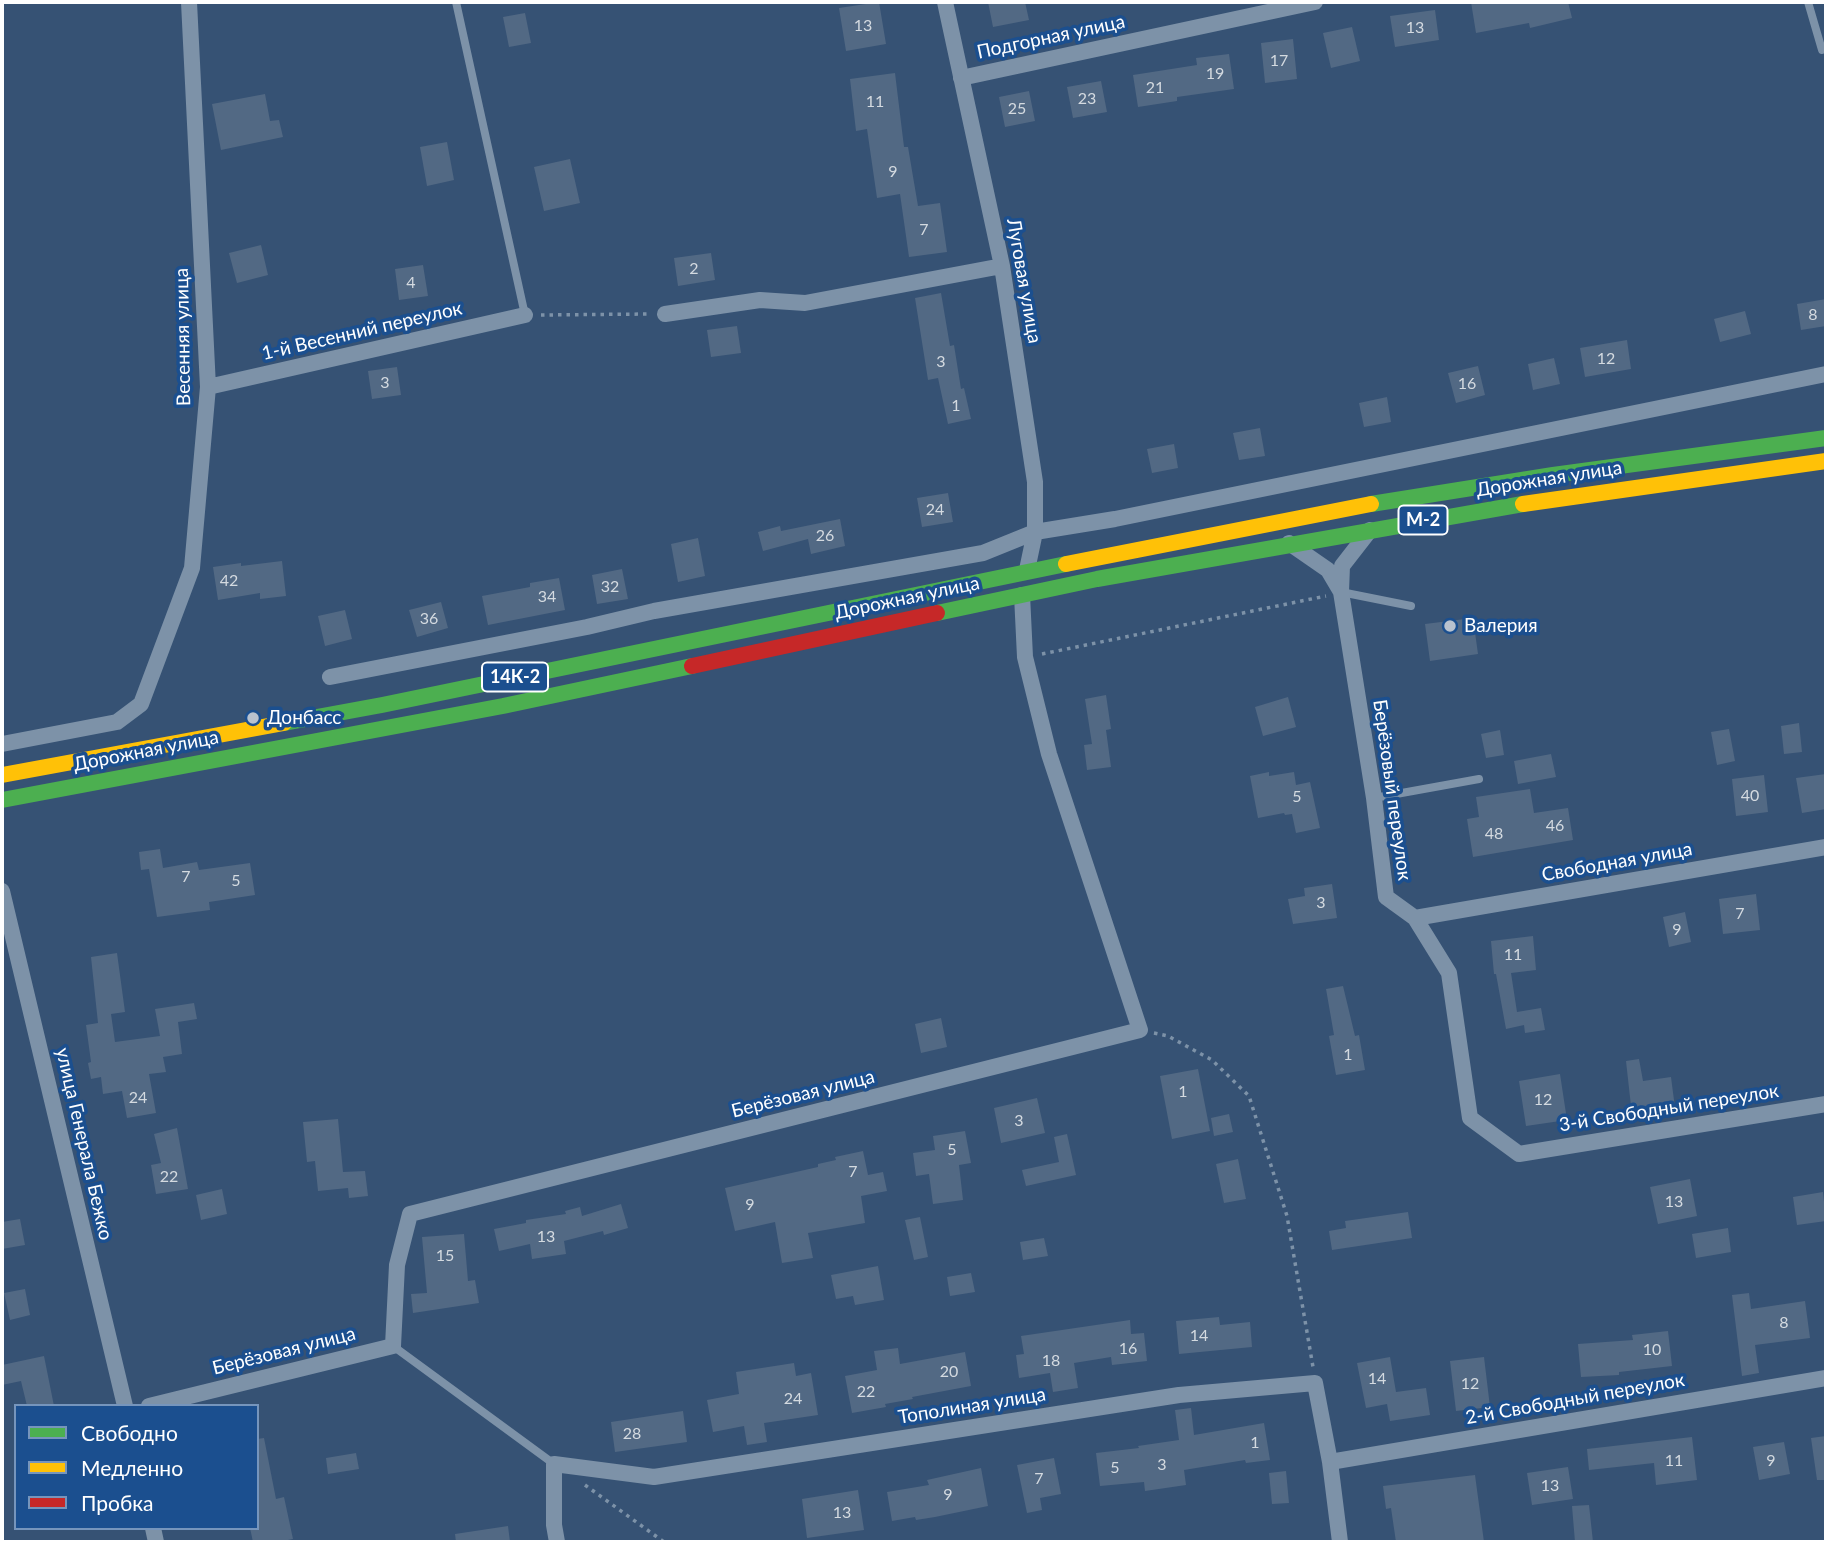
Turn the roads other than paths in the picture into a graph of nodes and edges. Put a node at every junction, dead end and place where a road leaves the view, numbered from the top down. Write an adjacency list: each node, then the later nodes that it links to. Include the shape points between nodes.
1 (189, 2): 12 (street, Весенняя улица)
2 (456, 2): 10 (lane)
3 (945, 2): 7 (street, Луговая улица)
4 (1315, 2): 7 (street, Подгорная улица)
5 (1808, 2): 6 (lane)
6 (1822, 50)
7 (961, 78): 8 (street, Луговая улица)
8 (1002, 267): 9 (street, via 804,303 760,300); 16 (street, Луговая улица, via 1035,482)
9 (665, 314)
10 (525, 315): 12 (street, 1-й Весенний переулок)
11 (1826, 374): 16 (street, Дорожная улица)
12 (208, 387): 23 (street, Весенняя улица, via 192,568 141,704 117,722)
13 (1826, 438): 18 (main road, Дорожная улица / М-2, via 1527,479 1281,520)
14 (1826, 461): 15 (main road, Дорожная улица / М-2, via 1554,498)
15 (1371, 529): 17 (main road, Дорожная улица / М-2); 19 (street, Берёзовый переулок, via 1342,566)
16 (1035, 532): 18 (street, Луговая улица); 22 (street, Дорожная улица, via 983,553 654,611)
17 (1289, 543): 19 (street, Берёзовый переулок, via 1328,570); 20 (main road, Дорожная улица / М-2)
18 (1027, 570): 24 (main road, Дорожная улица / 14К-2, via 382,705)
19 (1342, 592): 21 (lane); 26 (street, Берёзовый переулок)
20 (1022, 595): 27 (main road, Дорожная улица / 14К-2, via 503,706); 33 (street, Берёзовая улица, via 1025,657 1049,754 1140,1030 410,1214 397,1265)
21 (1411, 606)
22 (330, 677)
23 (2, 744)
24 (2, 775)
25 (1479, 779): 26 (lane)
26 (1374, 798): 30 (street, Берёзовый переулок, via 1386,897)
27 (2, 800)
28 (1826, 846): 30 (street, Свободная улица)
29 (2, 891): 35 (street, улица Генерала Бежко)
30 (1415, 918): 32 (street, Берёзовый переулок, via 1448,973 1470,1118)
31 (1826, 1104): 32 (street, 3-й Свободный переулок)
32 (1519, 1154)
33 (393, 1346): 36 (street, Берёзовая улица); 38 (lane)
34 (1826, 1378): 37 (street, 2-й Свободный переулок)
35 (125, 1404)
36 (157, 1404)
37 (1330, 1462): 38 (street, Тополиная улица, via 1315,1383 1179,1395 654,1477); 40 (street)
38 (554, 1464): 39 (street)
39 (557, 1542)
40 (1340, 1542)

